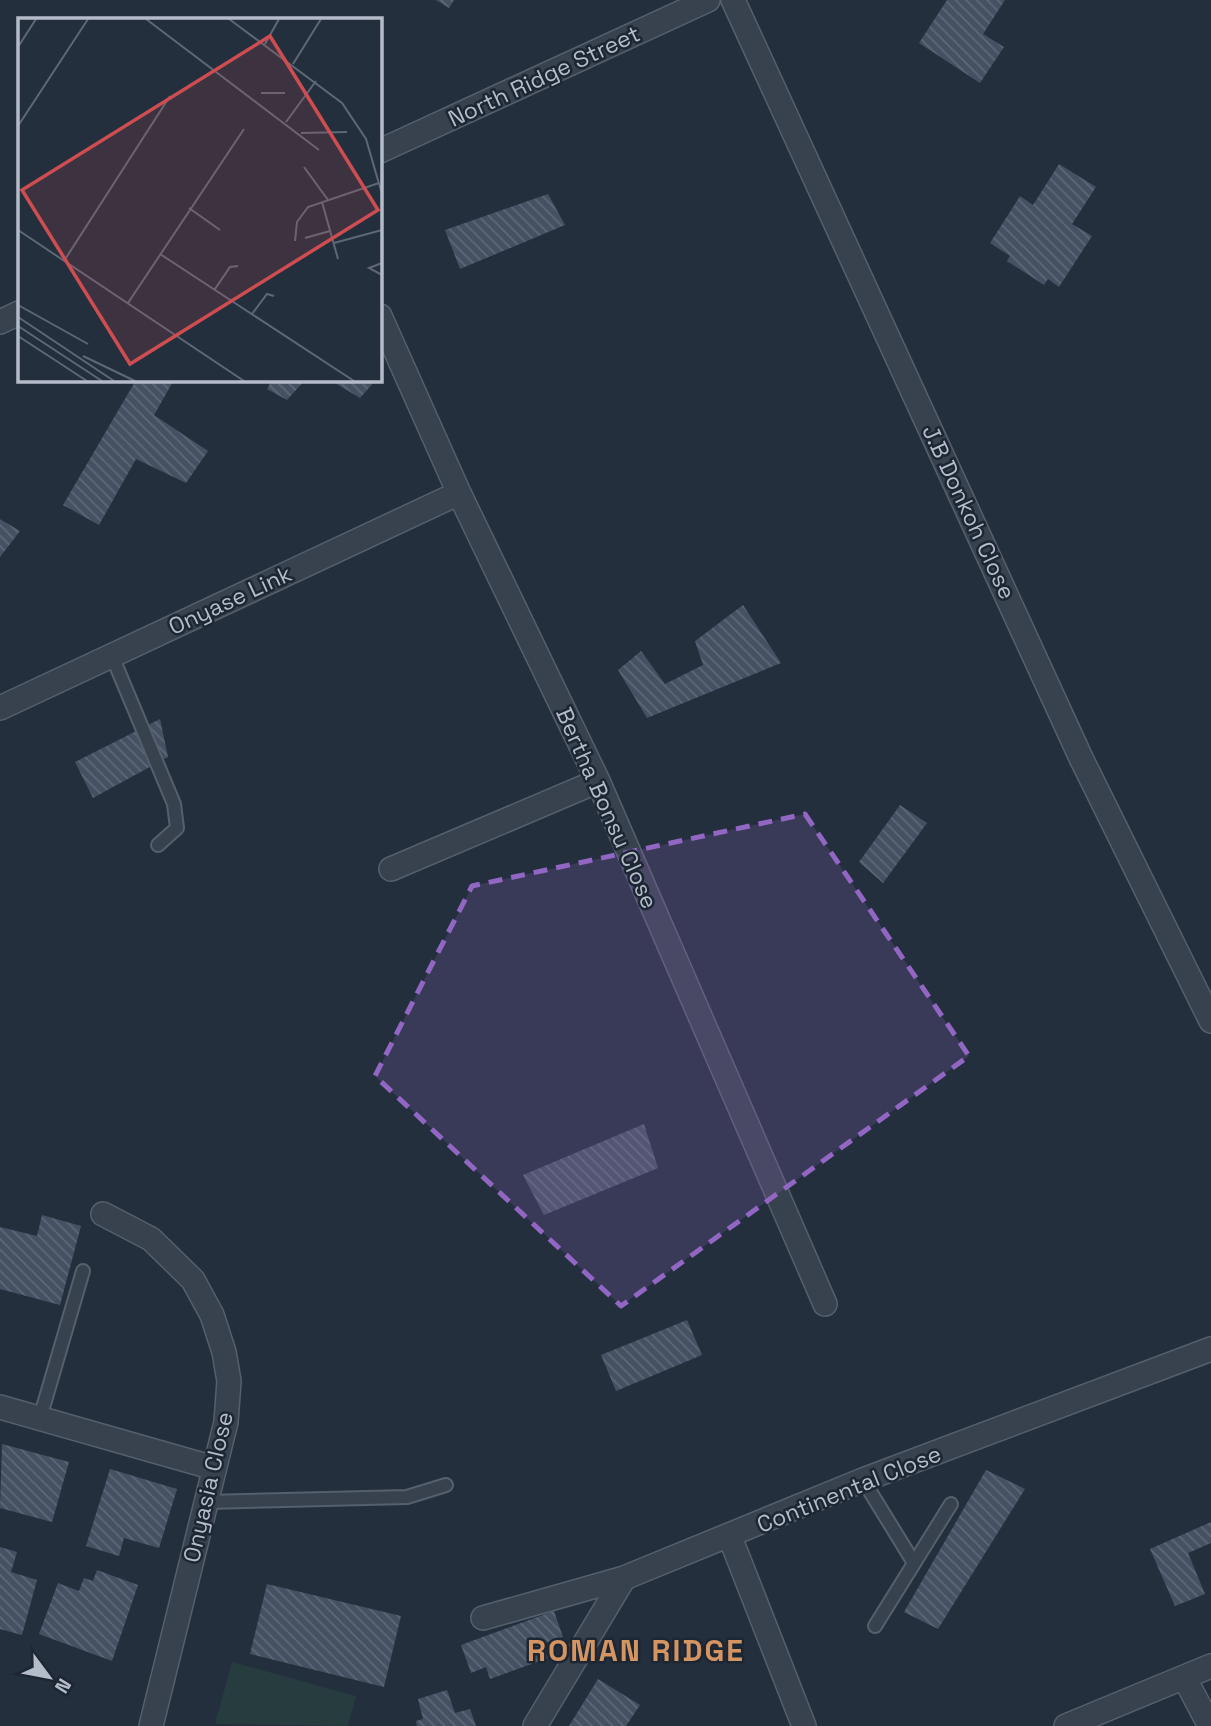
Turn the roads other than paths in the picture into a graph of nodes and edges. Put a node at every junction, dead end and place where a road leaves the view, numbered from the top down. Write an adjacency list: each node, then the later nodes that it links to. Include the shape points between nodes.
1 (708, 0): 3 (street, North Ridge Street)
2 (733, 0): 13 (street, J.B Donkoh Close, via 1081,758)
3 (382, 150)
4 (18, 313): 6 (street)
5 (382, 320): 7 (street, Bertha Bonsu Close)
6 (0, 321)
7 (459, 493): 8 (street, Onyase Link); 10 (street, Bertha Bonsu Close)
8 (112, 656): 9 (street, Onyase Link); 11 (lane, via 174,804 177,828)
9 (0, 708)
10 (598, 781): 12 (street); 16 (street, Bertha Bonsu Close)
11 (158, 845)
12 (391, 869)
13 (1211, 1021)
14 (103, 1214): 20 (street, Onyasia Close, via 151,1239 193,1280 212,1315 229,1381 226,1422)
15 (83, 1270): 19 (lane)
16 (825, 1304)
17 (1211, 1349): 21 (street, Continental Close)
18 (0, 1407): 19 (street)
19 (40, 1418): 20 (street)
20 (214, 1468): 23 (street, Onyasia Close)
21 (863, 1480): 25 (street, Continental Close); 26 (lane)
22 (446, 1485): 23 (lane, via 407,1497)
23 (206, 1502): 32 (street, Onyasia Close)
24 (951, 1504): 26 (lane)
25 (730, 1537): 27 (street, Continental Close); 34 (street)
26 (914, 1563): 29 (lane)
27 (624, 1578): 28 (street, Continental Close); 33 (street)
28 (483, 1618)
29 (875, 1626)
30 (1211, 1665): 31 (street)
31 (1184, 1677): 35 (street); 36 (street)
32 (152, 1726)
33 (535, 1726)
34 (804, 1726)
35 (1066, 1726)
36 (1210, 1726)

